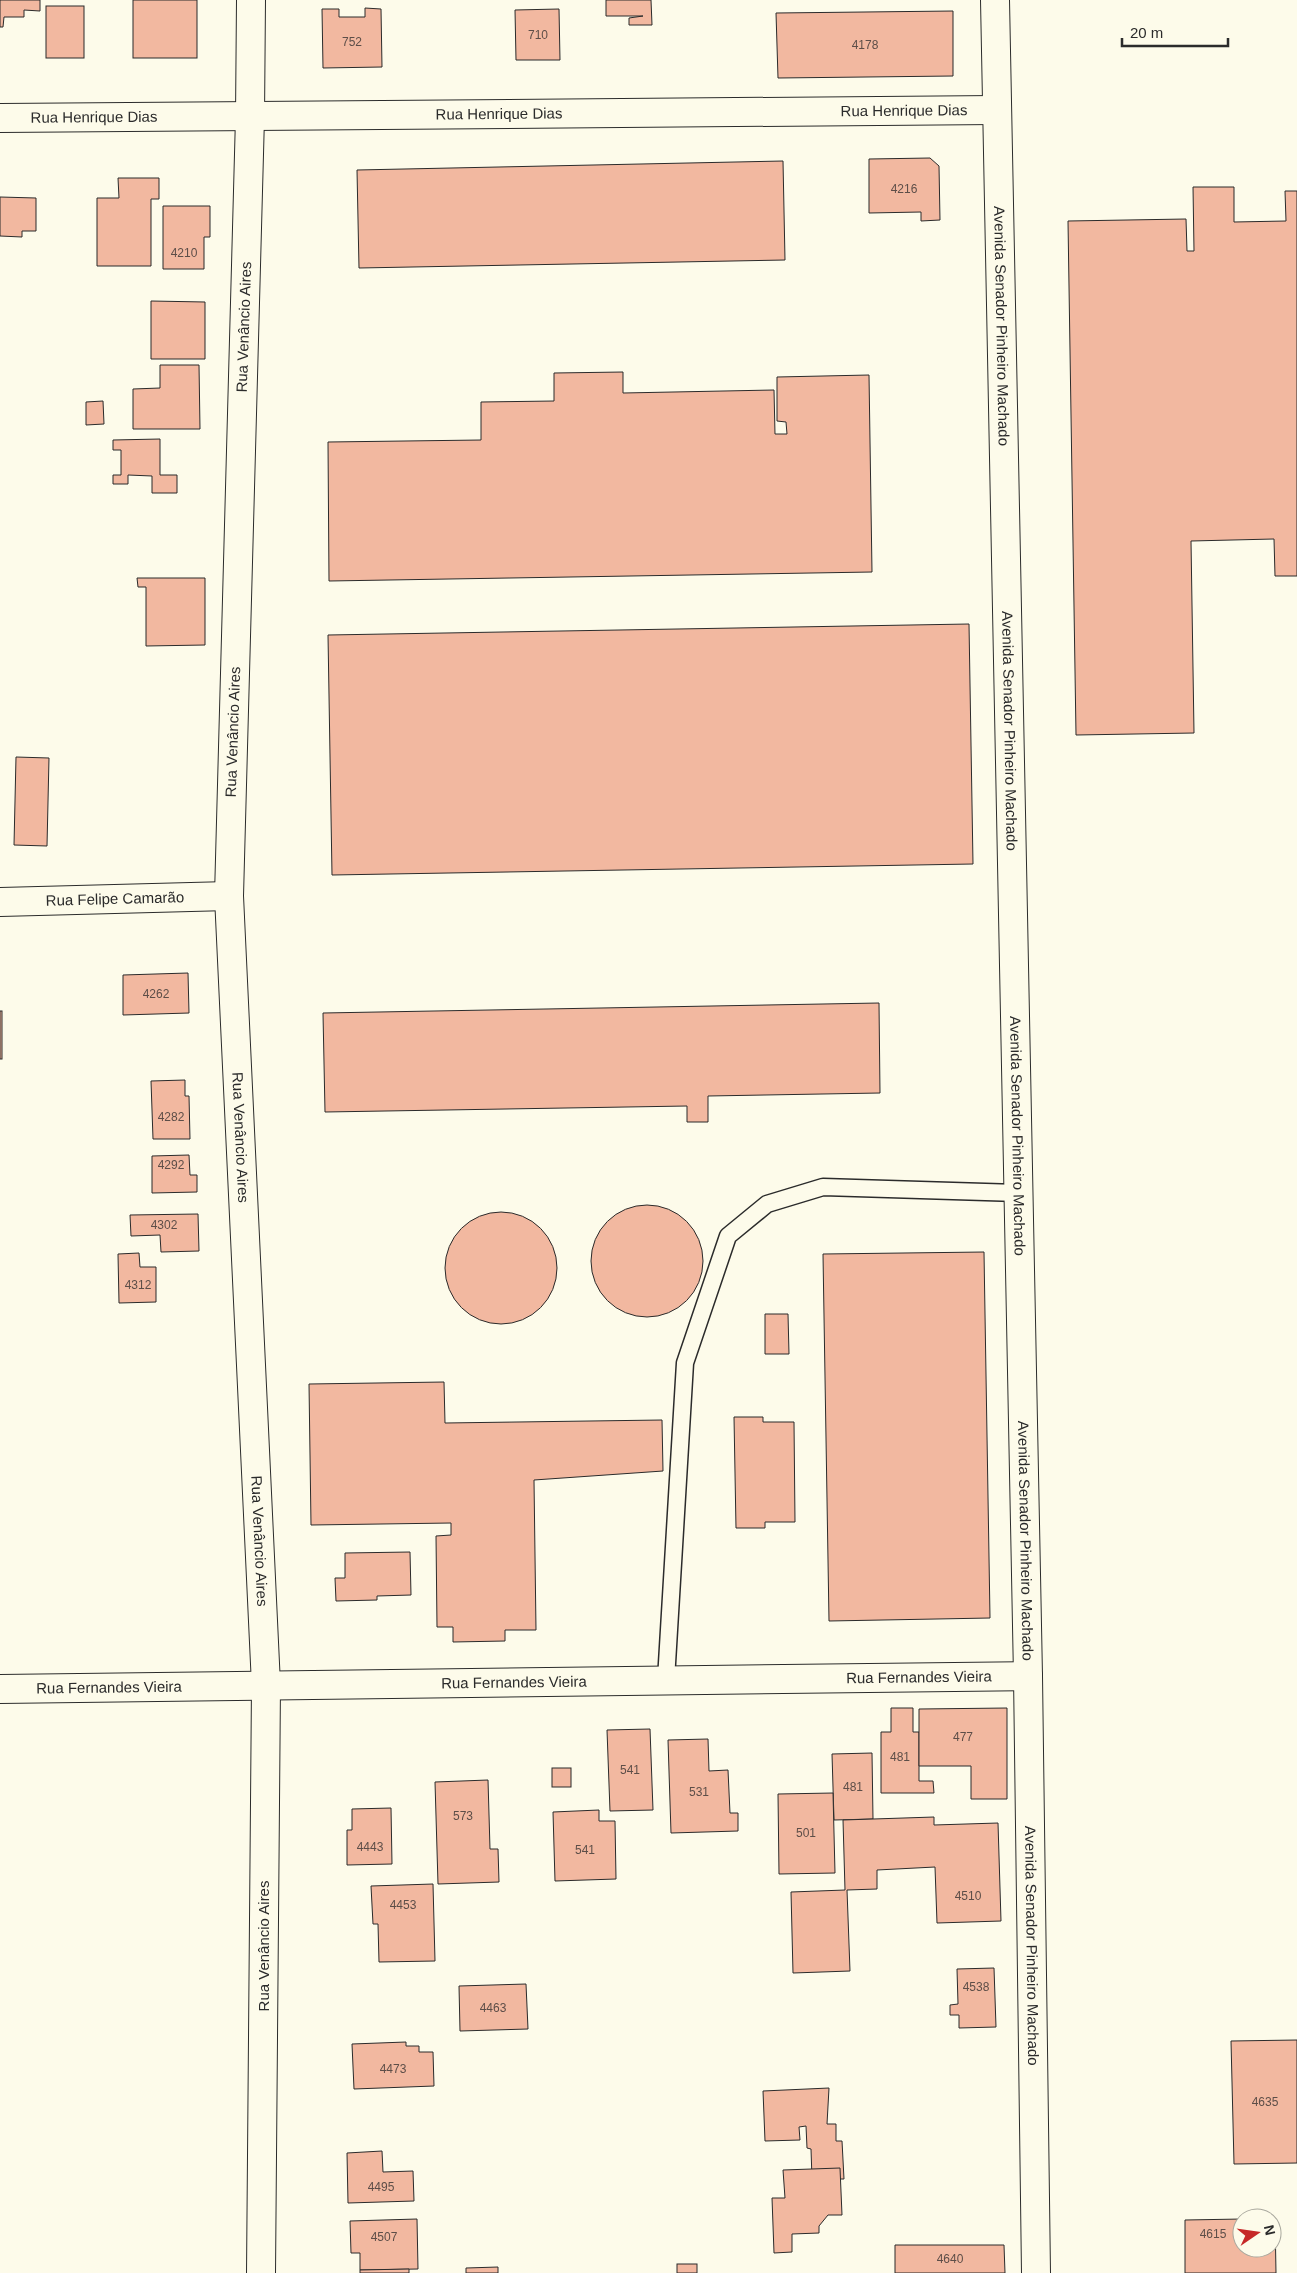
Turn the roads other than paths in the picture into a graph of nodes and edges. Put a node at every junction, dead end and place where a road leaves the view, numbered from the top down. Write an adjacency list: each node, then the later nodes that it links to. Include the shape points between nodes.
1 (251, 0): 4 (street, Rua Venâncio Aires)
2 (995, 0): 3 (street, Avenida Senador Pinheiro Machado)
3 (996, 110): 4 (street, Rua Henrique Dias); 8 (street, Avenida Senador Pinheiro Machado)
4 (250, 117): 5 (street, Rua Henrique Dias); 6 (street, Rua Venâncio Aires)
5 (0, 118)
6 (229, 896): 7 (street, Rua Felipe Camarão); 11 (street, Rua Venâncio Aires)
7 (0, 902)
8 (1018, 1193): 9 (street, Avenida Senador Pinheiro Machado); 10 (lane, via 824,1188 767,1204 728,1236 685,1363)
9 (1028, 1676): 10 (street, Rua Fernandes Vieira); 14 (street, Avenida Senador Pinheiro Machado)
10 (666, 1680): 11 (street, Rua Fernandes Vieira)
11 (266, 1685): 12 (street, Rua Fernandes Vieira); 13 (street, Rua Venâncio Aires)
12 (0, 1689)
13 (261, 2273)
14 (1036, 2273)

